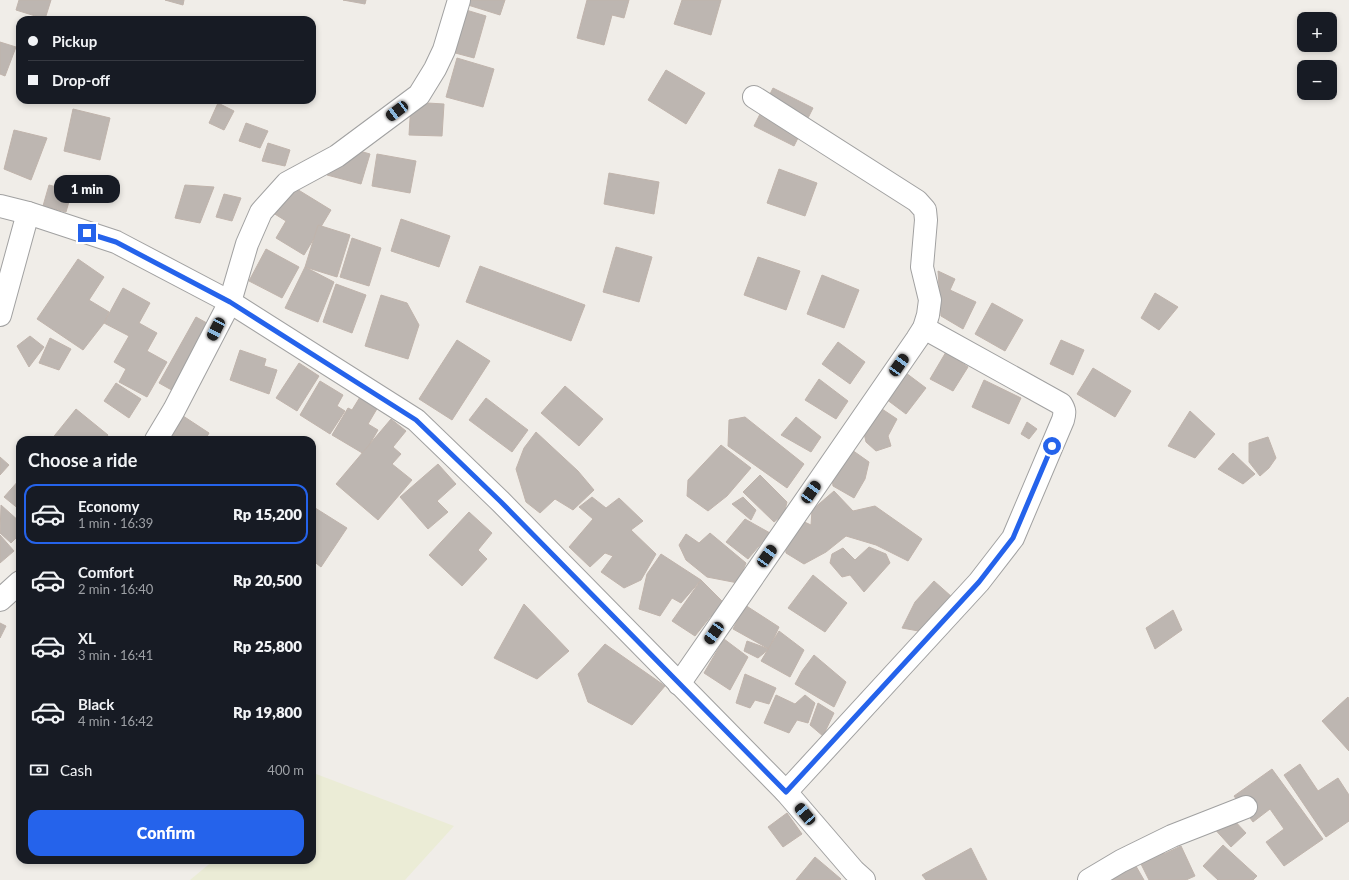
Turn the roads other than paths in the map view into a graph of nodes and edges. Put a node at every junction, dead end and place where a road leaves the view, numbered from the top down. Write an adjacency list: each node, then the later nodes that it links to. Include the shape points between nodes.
1 (459, 0): 5 (street, via 444,50 419,94 337,156 287,183 261,212 247,244)
2 (754, 97): 7 (street, via 909,194 925,210 922,267 930,300)
3 (0, 206): 4 (street)
4 (28, 214): 5 (street, via 116,242); 6 (street)
5 (230, 302): 8 (street); 11 (street, via 416,420 501,502)
6 (0, 315)
7 (924, 328): 11 (street); 12 (street, via 1061,404 1065,414 1013,538 979,582)
8 (158, 436)
9 (16, 586): 10 (street)
10 (0, 600)
11 (679, 684): 12 (street)
12 (786, 792): 14 (street)
13 (1246, 807): 15 (street, via 1172,836)
14 (855, 877)
15 (1089, 880)

